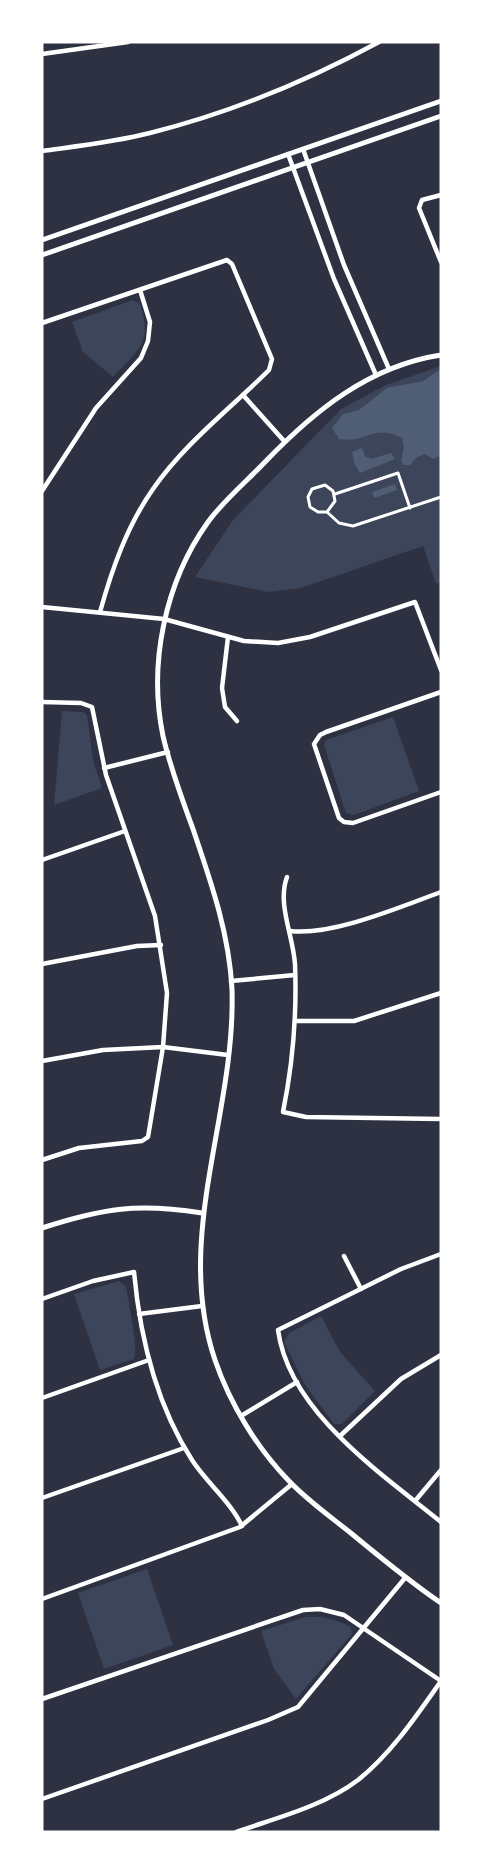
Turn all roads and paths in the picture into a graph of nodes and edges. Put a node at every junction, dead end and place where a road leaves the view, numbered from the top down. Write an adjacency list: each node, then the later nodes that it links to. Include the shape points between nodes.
1 (128, 42): 3 (street)
2 (379, 42): 7 (street, via 226,111 150,133)
3 (42, 54)
4 (441, 101): 6 (street)
5 (441, 116): 9 (street)
6 (303, 149): 8 (street); 9 (street)
7 (42, 151)
8 (288, 154): 10 (street); 12 (street)
9 (308, 162): 10 (street); 18 (street, via 344,265)
10 (292, 167): 13 (street); 19 (street)
11 (441, 195): 14 (street, via 422,200 420,208)
12 (42, 240)
13 (42, 255)
14 (441, 262)
15 (140, 290): 16 (street); 20 (street, via 227,260 232,264 272,359 269,370); 22 (street, via 150,322 141,358 96,408)
16 (42, 323)
17 (441, 355): 18 (street)
18 (389, 369): 19 (street)
19 (376, 375): 21 (street, via 323,407)
20 (243, 395): 21 (street); 28 (street, via 190,444 153,489 112,568)
21 (285, 442): 29 (street, via 208,521 179,574)
22 (42, 491)
23 (335, 495): 25 (street, via 398,473); 26 (street, via 334,506); 26 (street, via 325,485 309,493 310,507)
24 (441, 497): 25 (street)
25 (410, 508): 26 (street, via 353,526 339,523)
26 (327, 512)
27 (42, 607): 28 (street)
28 (100, 612): 29 (street)
29 (164, 619): 30 (street); 35 (street, via 156,679)
30 (228, 637): 31 (street, via 244,641 310,637 415,602); 34 (street, via 222,688 225,707)
31 (441, 670)
32 (441, 692): 37 (street, via 326,732 316,739 315,749 339,818 344,822 353,823)
33 (42, 702): 36 (street, via 92,707)
34 (237, 720)
35 (168, 752): 36 (street); 46 (street, via 218,899)
36 (104, 768): 38 (street)
37 (441, 792)
38 (125, 831): 39 (street); 43 (street, via 155,916)
39 (42, 860)
40 (287, 877): 42 (street, via 282,890)
41 (441, 892): 42 (street, via 363,919)
42 (290, 931): 45 (street)
43 (161, 945): 44 (street); 49 (street, via 167,993)
44 (42, 964)
45 (295, 975): 46 (street); 48 (street)
46 (231, 981): 50 (street)
47 (441, 993): 48 (street, via 354,1021)
48 (295, 1021): 52 (street, via 283,1112 306,1117)
49 (163, 1047): 50 (street); 51 (street, via 103,1050); 53 (street, via 148,1137 142,1141 79,1148)
50 (228, 1055): 54 (street)
51 (42, 1061)
52 (441, 1119)
53 (42, 1160)
54 (202, 1213): 55 (street, via 116,1208); 60 (street)
55 (42, 1228)
56 (441, 1254): 58 (street)
57 (344, 1256): 58 (street)
58 (361, 1289): 64 (street, via 278,1330 279,1342)
59 (42, 1299): 61 (street, via 134,1272)
60 (202, 1306): 61 (street); 66 (street, via 215,1361)
61 (139, 1314): 63 (street)
62 (441, 1355): 67 (street, via 401,1379)
63 (149, 1360): 65 (street); 68 (street)
64 (297, 1382): 66 (street); 67 (street)
65 (42, 1398)
66 (241, 1416): 70 (street)
67 (340, 1436): 72 (street)
68 (184, 1448): 71 (street); 74 (street)
69 (441, 1470): 72 (street)
70 (292, 1484): 74 (street); 75 (street)
71 (42, 1498)
72 (415, 1501): 73 (street)
73 (441, 1522)
74 (242, 1526): 76 (street)
75 (405, 1578): 77 (street); 78 (street)
76 (42, 1599)
77 (441, 1603)
78 (365, 1628): 79 (street); 80 (street, via 344,1615 303,1610); 81 (street, via 298,1707)
79 (441, 1681): 82 (street, via 394,1743 357,1781 330,1797)
80 (42, 1699)
81 (42, 1799)
82 (236, 1832)

